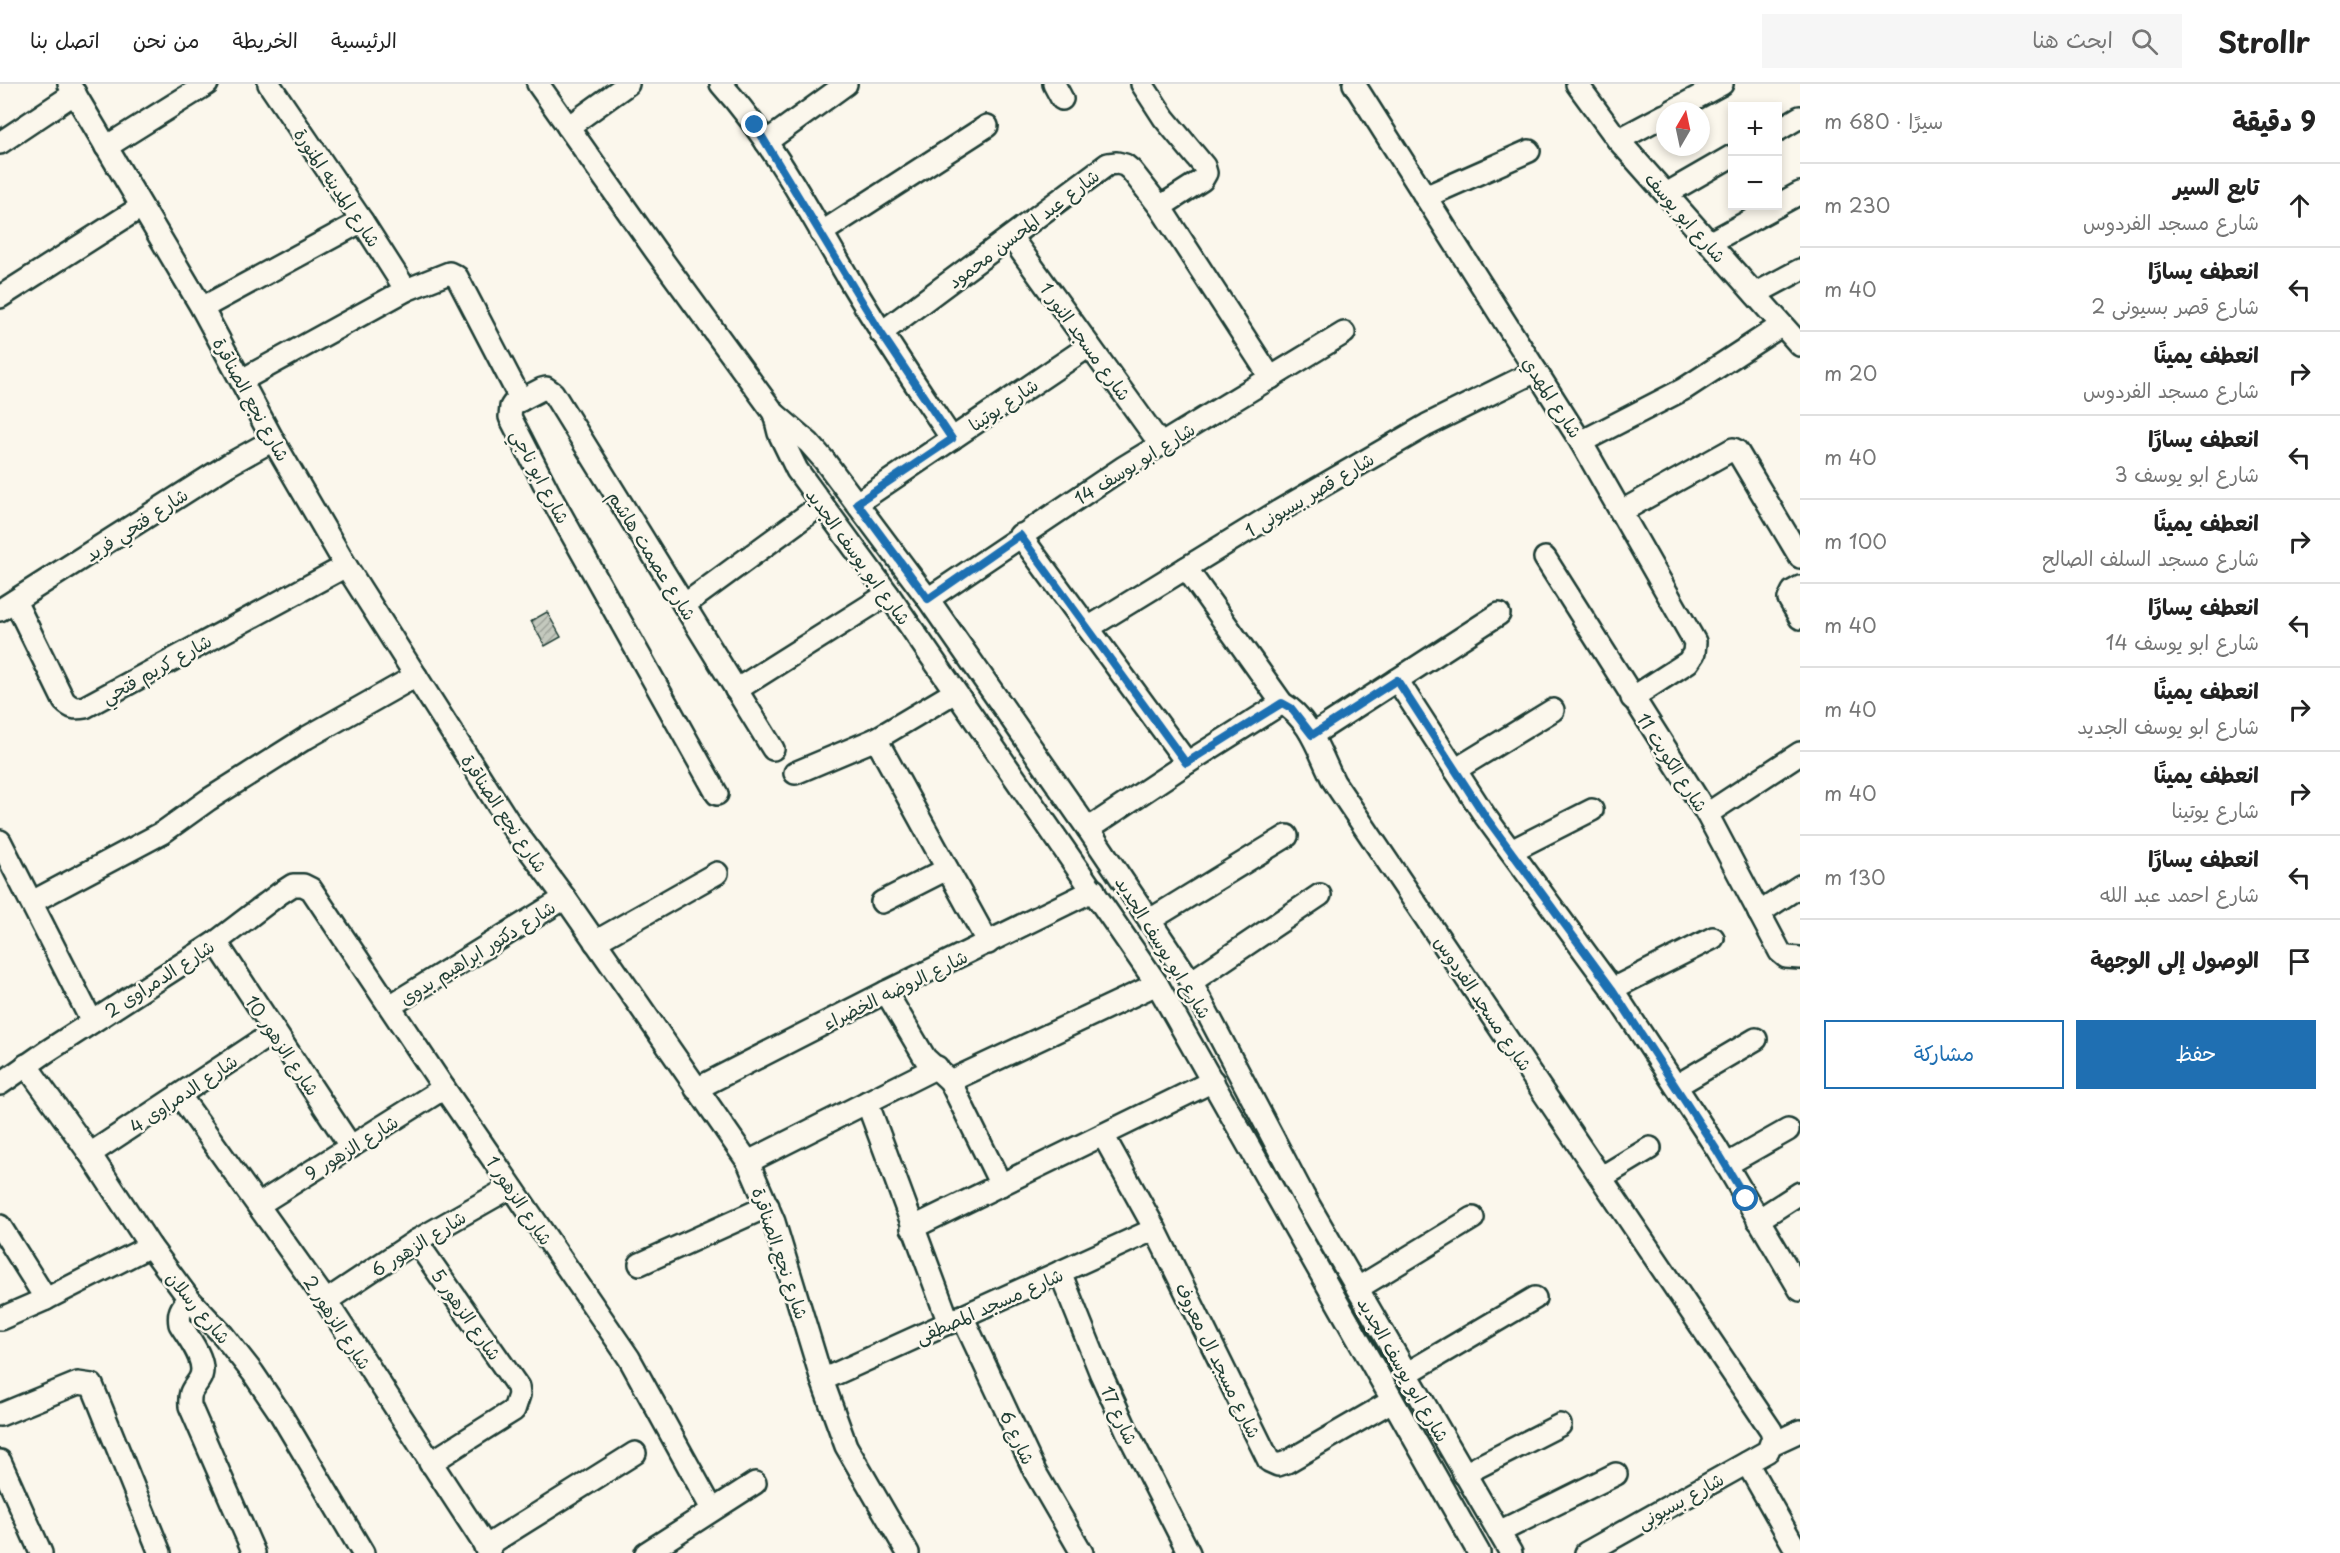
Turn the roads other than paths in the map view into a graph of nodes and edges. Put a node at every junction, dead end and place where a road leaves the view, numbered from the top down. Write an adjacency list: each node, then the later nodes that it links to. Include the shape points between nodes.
1 (207, 84): 21 (street)
2 (269, 84): 31 (street, شارع المدينه المنورة)
3 (538, 84): 16 (street, شارع ابو يوسف الجديد)
4 (628, 84): 16 (street)
5 (721, 84): 19 (street)
6 (846, 84): 19 (street)
7 (1142, 84): 29 (street, via 1206,173 1202,180)
8 (1354, 84): 26 (street, شارع المهدي)
9 (1577, 84): 18 (street, شارع ابو يوسف)
10 (1722, 84): 12 (street)
11 (72, 89): 20 (street); 21 (street, شارع نجع الصناقرة)
12 (1689, 102)
13 (1800, 117): 17 (street)
14 (1656, 120): 18 (street)
15 (987, 126): 32 (street)
16 (568, 127): 49 (street, شارع ابو يوسف الجديد)
17 (1782, 128)
18 (1618, 140): 25 (street, شارع ابو يوسف)
19 (766, 142): 32 (street)
20 (0, 143)
21 (106, 147): 28 (street, شارع نجع الصناقرة)
22 (1529, 151): 26 (street)
23 (1728, 158): 25 (street)
24 (1800, 193): 27 (street)
25 (1666, 194): 34 (street, شارع ابو يوسف)
26 (1425, 197): 45 (street, شارع المهدي)
27 (1782, 202)
28 (141, 207): 38 (street); 39 (street, شارع نجع الصناقرة)
29 (1160, 207): 33 (street, شارع عبد المحسن محمود, via 1125,165 1108,164); 46 (street, شارع عبد المحسن محمود)
30 (1768, 210): 34 (street)
31 (362, 222): 36 (street, شارع المدينه المنورة); 39 (street)
32 (821, 233): 41 (street)
33 (1011, 237): 41 (street, شارع عبد المحسن محمود); 44 (street, شارع مسجد النور 1)
34 (1709, 243): 37 (street, شارع ابو يوسف)
35 (1800, 270): 37 (street)
36 (406, 290): 47 (street, شارع ابو ناجي); 48 (street, شارع ابو ناجي, via 445,273 457,277)
37 (1755, 294): 40 (street, شارع ابو يوسف)
38 (0, 297)
39 (202, 308): 47 (street, شارع نجع الصناقرة)
40 (1782, 325): 43 (street, شارع ابو يوسف); 52 (street, via 1684,389)
41 (881, 333): 50 (street)
42 (1344, 333): 46 (street, شارع ابو يوسف 14)
43 (1800, 345)
44 (1089, 346): 50 (street, شارع يوتينا); 53 (street, شارع مسجد النور 1)
45 (1536, 371): 52 (street, شارع المهدي); 63 (street, شارع قصر بسيونى 1, via 1427,425)
46 (1271, 378): 53 (street, شارع ابو يوسف 14)
47 (242, 380): 51 (street, شارع نجع الصناقرة)
48 (521, 400): 67 (street, شارع عصمت هاشم, via 546,388 553,393); 86 (street, شارع ابو ناجي, via 511,407 510,417)
49 (774, 413): 54 (street, شارع ابو يوسف الجديد, via 809,443); 55 (street, شارع ابو يوسف الجديد, via 787,452)
50 (952, 439): 56 (street, شارع يوتينا)
51 (273, 440): 62 (street, شارع نجع الصناقرة); 68 (street, شارع فتحي فريد)
52 (1581, 442): 58 (street, شارع المهدي)
53 (1161, 445): 59 (street, شارع ابو يوسف 14)
54 (833, 472): 55 (street, via 827,468 812,472); 56 (street, شارع ابو يوسف الجديد)
55 (809, 486): 57 (street, شارع ابو يوسف الجديد)
56 (857, 503): 66 (street, شارع ابو يوسف الجديد)
57 (822, 504): 65 (street, شارع ابو يوسف الجديد); 67 (street)
58 (1622, 511): 60 (street, via 1733,449); 76 (street, شارع المهدي, via 1695,642 1688,662)
59 (1020, 535): 66 (street, شارع ابو يوسف 14); 71 (street)
60 (1800, 557)
61 (1545, 558): 76 (street, شارع الكويت 11)
62 (346, 566): 68 (street, شارع كريم فتحي, via 77,708 64,701); 72 (street, شارع نجع الصناقرة)
63 (1186, 568): 71 (street, شارع قصر بسيونى 1); 77 (street, شارع مسجد الفردوس)
64 (1800, 587): 70 (street, via 1789,599)
65 (888, 594): 74 (street); 75 (street, شارع ابو يوسف الجديد)
66 (928, 599): 89 (street, شارع ابو يوسف الجديد)
67 (684, 605): 74 (street, شارع عصمت هاشم)
68 (8, 606)
69 (1499, 614): 73 (street)
70 (1800, 618)
71 (1088, 628): 83 (street)
72 (416, 676): 99 (street, شارع نجع الصناقرة, via 510,824); 101 (street, via 306,738 162,833)
73 (1397, 680): 79 (street); 84 (street)
74 (736, 690): 81 (street, شارع عصمت هاشم)
75 (955, 692): 80 (street); 96 (street, شارع ابو يوسف الجديد)
76 (1632, 698): 88 (street, شارع الكويت 11)
77 (1282, 703): 79 (street, شارع مسجد الفردوس); 83 (street)
78 (1553, 710): 84 (street)
79 (1312, 735): 133 (street, شارع مسجد الفردوس, via 1334,782)
80 (876, 740): 85 (street); 93 (street)
81 (773, 748)
82 (1800, 753): 88 (street)
83 (1186, 763): 89 (street)
84 (1455, 770): 92 (street)
85 (795, 772)
86 (717, 794)
87 (1592, 810): 92 (street)
88 (1707, 814): 102 (street, شارع الكويت 11)
89 (1088, 829): 103 (street, شارع ابو يوسف الجديد)
90 (1287, 836): 103 (street)
91 (0, 841): 101 (street)
92 (1511, 851): 111 (street)
93 (947, 869): 100 (street); 107 (street)
94 (717, 873): 106 (street)
95 (1800, 886): 102 (street)
96 (1094, 890): 107 (street, شارع الروضه الخضراء); 110 (street, شارع ابو يوسف الجديد)
97 (1320, 895): 109 (street)
98 (318, 896): 105 (street, شارع الدمراوى 2, via 303,885 293,885); 113 (street, شارع الزهور 1)
99 (565, 898): 106 (street, شارع نجع الصناقرة); 113 (street, شارع دكتور ابراهيم بدوى)
100 (882, 902)
101 (33, 903): 114 (street)
102 (1759, 913): 108 (street, شارع الكويت 11, via 1780,952 1786,957)
103 (1150, 920): 109 (street, شارع ابو يوسف الجديد)
104 (1713, 938): 111 (street)
105 (216, 942): 114 (street, شارع الدمراوى 2); 115 (street, شارع الزهور 10)
106 (595, 942): 123 (street, شارع نجع الصناقرة)
107 (988, 943): 112 (street, شارع الروضه الخضراء)
108 (1800, 958)
109 (1191, 982): 137 (street, شارع ابو يوسف الجديد)
110 (1157, 984): 118 (street); 119 (street, شارع ابو يوسف الجديد)
111 (1612, 989): 121 (street)
112 (886, 992): 118 (street, via 925,1058); 123 (street, شارع الروضه الخضراء)
113 (390, 1006): 122 (street, شارع الزهور 1)
114 (92, 1022): 117 (street, شارع الدمراوى 2)
115 (274, 1032): 124 (street, شارع الدمراوى 4); 128 (street, شارع الزهور 10)
116 (1756, 1039): 121 (street)
117 (26, 1065): 120 (street, شارع الدمراوى 2); 130 (street, شارع رسلان)
118 (943, 1074): 125 (street); 134 (street)
119 (1213, 1081): 127 (street); 140 (street, شارع ابو يوسف الجديد)
120 (0, 1084)
121 (1676, 1086): 132 (street)
122 (444, 1088): 128 (street, شارع الزهور 9); 135 (street, شارع الزهور 1)
123 (696, 1089): 131 (street, شارع نجع الصناقرة)
124 (180, 1096): 130 (street, شارع الدمراوى 4); 138 (street, شارع الزهور 2)
125 (867, 1102): 131 (street); 144 (street, شارع 6)
126 (1788, 1130): 132 (street)
127 (1103, 1135): 134 (street); 145 (street, شارع مسجد ال معروف)
128 (351, 1147): 138 (street, شارع الزهور 9)
129 (1650, 1148): 133 (street)
130 (90, 1154): 147 (street, شارع رسلان)
131 (748, 1162): 139 (street, شارع نجع الصناقرة)
132 (1726, 1165): 142 (street)
133 (1602, 1177): 164 (street, شارع مسجد الفردوس, via 1771,1430)
134 (1001, 1185): 144 (street)
135 (511, 1186): 146 (street, شارع الزهور 6); 172 (street, شارع الزهور 1, via 629,1358)
136 (1800, 1193): 142 (street)
137 (1303, 1195): 140 (street); 151 (street, شارع ابو يوسف الجديد)
138 (258, 1205): 155 (street, شارع الزهور 2)
139 (768, 1206): 148 (street); 159 (street, شارع نجع الصناقرة)
140 (1282, 1207): 160 (street, شارع ابو يوسف الجديد)
141 (1473, 1218): 151 (street)
142 (1758, 1220): 150 (street)
143 (0, 1226): 153 (street)
144 (912, 1228): 157 (street, شارع 6)
145 (1155, 1229): 149 (street, شارع مسجد المصطفى); 160 (street, شارع مسجد ال معروف, via 1269,1461 1278,1465 1287,1462)
146 (416, 1241): 155 (street, شارع الزهور 6); 167 (street, شارع الزهور 5, via 518,1387 519,1395 514,1410)
147 (150, 1246): 153 (street); 154 (street, شارع رسلان)
148 (640, 1264)
149 (1060, 1272): 157 (street, شارع مسجد المصطفى); 183 (street, شارع 17, via 1101,1374)
150 (1799, 1285)
151 (1358, 1288): 158 (street, شارع ابو يوسف الجديد)
152 (1535, 1298): 158 (street)
153 (46, 1299): 156 (street)
154 (190, 1300): 178 (street, via 184,1304 180,1324 202,1364 202,1372 189,1396 190,1406); 179 (street, شارع رسلان, via 253,1373)
155 (326, 1301): 167 (street, شارع الزهور 2)
156 (0, 1319)
157 (956, 1319): 159 (street, شارع مسجد المصطفى); 182 (street, شارع 6)
158 (1406, 1374): 169 (street, شارع ابو يوسف الجديد)
159 (822, 1380): 181 (street, شارع نجع الصناقرة, via 846,1446)
160 (1392, 1401): 184 (street, شارع ابو يوسف الجديد)
161 (0, 1415): 177 (street, via 78,1383 92,1385)
162 (1560, 1425): 169 (street)
163 (1800, 1431): 164 (street, شارع بسيونى)
164 (1772, 1444): 168 (street, شارع بسيونى, via 1768,1451)
165 (635, 1454): 175 (street)
166 (0, 1461): 176 (street)
167 (430, 1463): 175 (street, شارع الزهور 2)
168 (1747, 1463): 174 (street, شارع بسيونى); 187 (street)
169 (1464, 1474): 173 (street, شارع ابو يوسف الجديد)
170 (1616, 1474): 173 (street)
171 (755, 1483): 172 (street)
172 (712, 1509): 180 (street)
173 (1499, 1532): 185 (street, شارع ابو يوسف الجديد)
174 (1613, 1546): 186 (street, شارع بسيونى)
175 (487, 1550)
176 (41, 1553)
177 (160, 1553)
178 (254, 1553)
179 (363, 1553)
180 (646, 1553)
181 (908, 1553)
182 (1082, 1553)
183 (1189, 1553)
184 (1478, 1553)
185 (1511, 1553)
186 (1586, 1553)
187 (1798, 1553)

